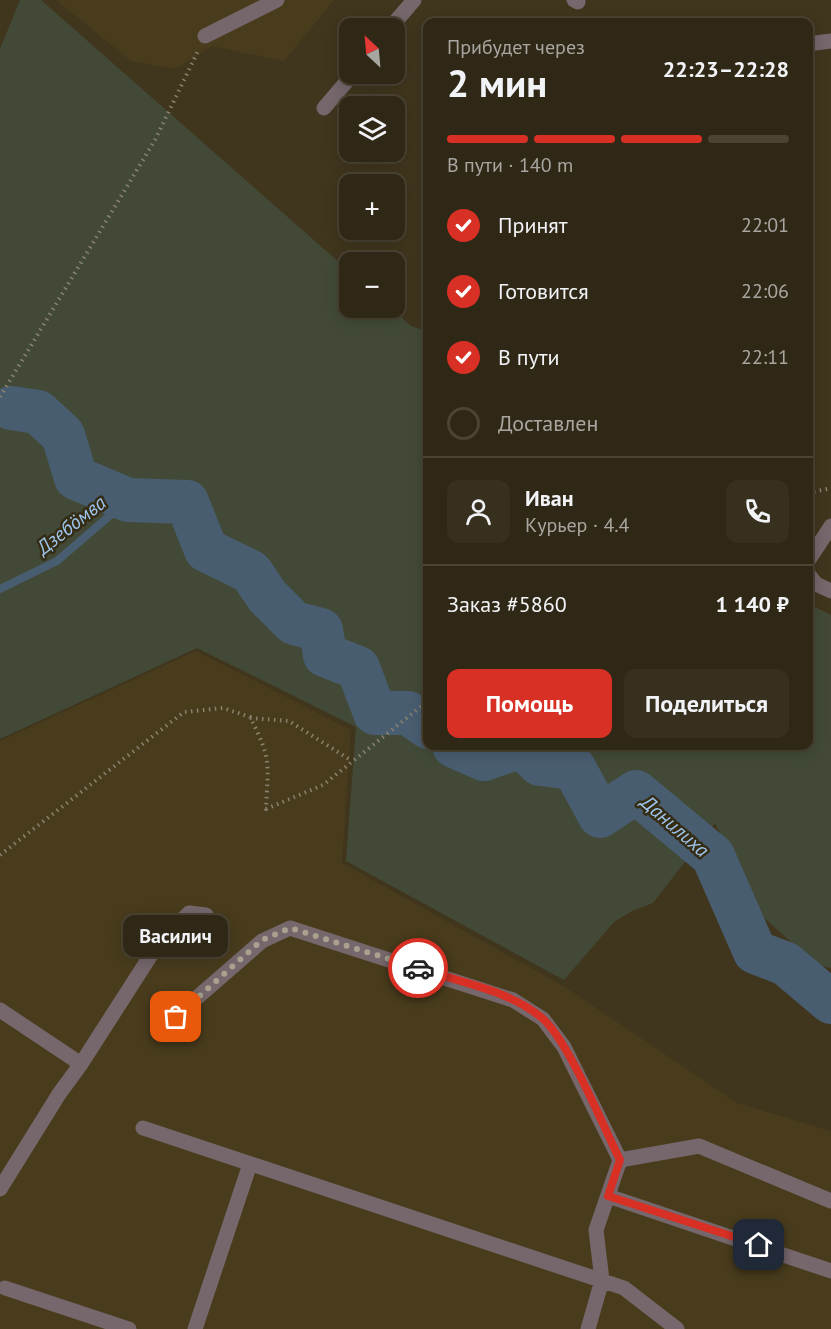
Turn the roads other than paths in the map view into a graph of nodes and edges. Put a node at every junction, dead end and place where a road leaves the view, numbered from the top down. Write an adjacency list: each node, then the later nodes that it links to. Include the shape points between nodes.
1 (277, 0): 4 (street)
2 (414, 0): 3 (street)
3 (399, 18)
4 (205, 36)
5 (831, 42): 6 (street)
6 (813, 44)
7 (344, 84): 8 (street)
8 (324, 108)
9 (831, 526): 10 (street)
10 (813, 553)
11 (813, 580): 12 (street)
12 (831, 591)
13 (206, 915): 16 (street, via 189,913 158,944)
14 (0, 1010): 16 (street)
15 (176, 1017): 18 (street, via 262,940 290,928 306,931 513,1000 543,1019 564,1047)
16 (81, 1064): 20 (street)
17 (143, 1128): 19 (street)
18 (620, 1160): 21 (street); 22 (street, via 699,1146)
19 (250, 1164): 24 (street); 27 (street)
20 (0, 1189)
21 (608, 1196): 23 (street); 24 (street, via 596,1230)
22 (831, 1201)
23 (831, 1272)
24 (602, 1280): 28 (street); 29 (street, via 624,1288)
25 (5, 1288): 26 (street)
26 (129, 1329)
27 (195, 1329)
28 (588, 1329)
29 (677, 1329)

